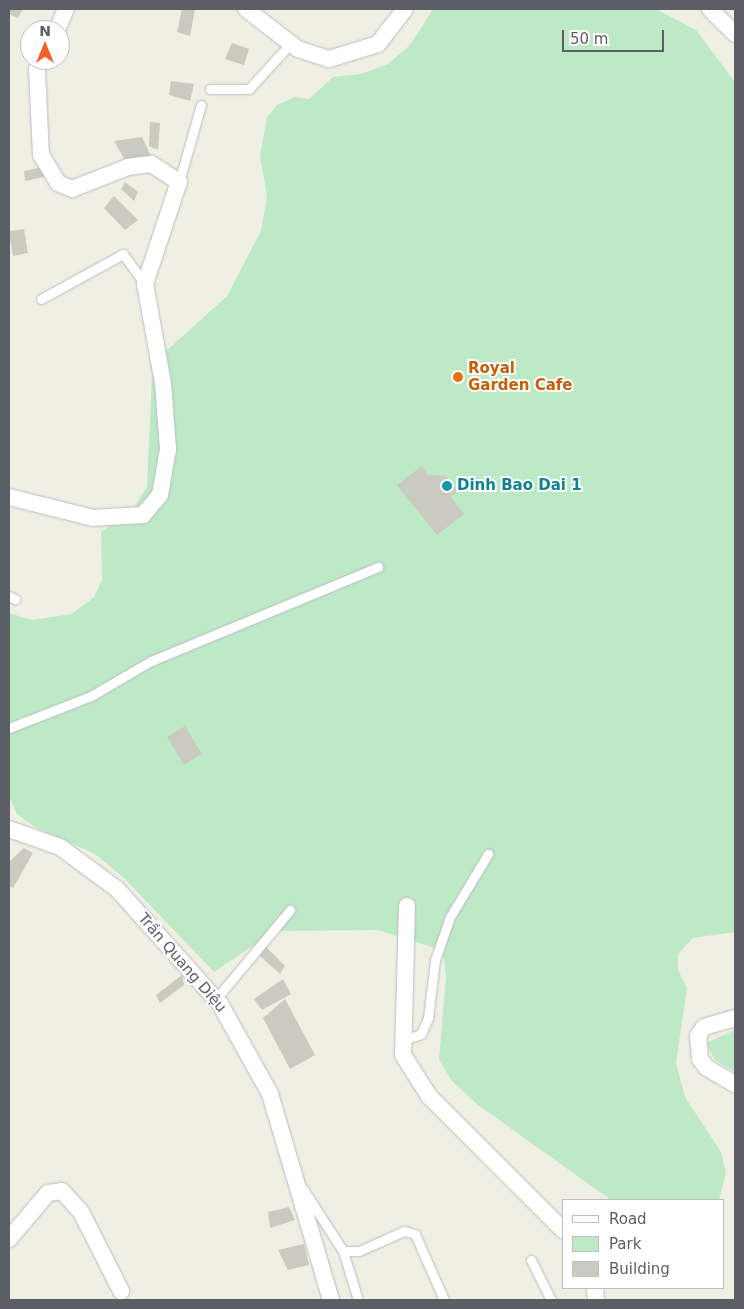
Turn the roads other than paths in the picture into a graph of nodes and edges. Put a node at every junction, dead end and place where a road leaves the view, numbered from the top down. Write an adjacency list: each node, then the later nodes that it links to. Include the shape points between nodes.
1 (246, 9): 5 (street)
2 (405, 9): 5 (street, via 378,44 344,58 314,58)
3 (710, 9): 4 (street)
4 (735, 34)
5 (290, 44): 7 (lane, via 249,89)
6 (36, 70): 9 (street, via 42,155 58,184 72,189 128,167 152,164)
7 (210, 89)
8 (200, 105): 9 (lane)
9 (179, 182): 10 (street)
10 (145, 284): 11 (lane, via 123,254); 12 (street, via 163,384 168,448 158,501 142,514 93,518)
11 (42, 299)
12 (9, 497)
13 (378, 567): 14 (lane, via 151,661 91,696)
14 (9, 728)
15 (9, 829): 19 (street, Trần Quang Diệu, via 60,846 104,878 167,941)
16 (488, 854): 21 (lane, via 450,917 435,960 428,1018 421,1034)
17 (407, 906): 21 (street, via 402,952)
18 (290, 910): 19 (lane)
19 (216, 999): 23 (street, Trần Quang Diệu, via 270,1094)
20 (735, 1018): 22 (street, via 704,1028 698,1036 700,1059 707,1068)
21 (403, 1040): 24 (street, via 403,1055 429,1096)
22 (735, 1084)
23 (298, 1181): 26 (lane); 29 (street, Trần Quang Diệu)
24 (562, 1229)
25 (9, 1239): 28 (street, via 48,1193 62,1191 81,1212)
26 (343, 1251): 30 (lane); 31 (lane, via 359,1251 411,1231)
27 (531, 1260): 32 (lane)
28 (121, 1291)
29 (331, 1300)
30 (358, 1300)
31 (444, 1300)
32 (551, 1300)

